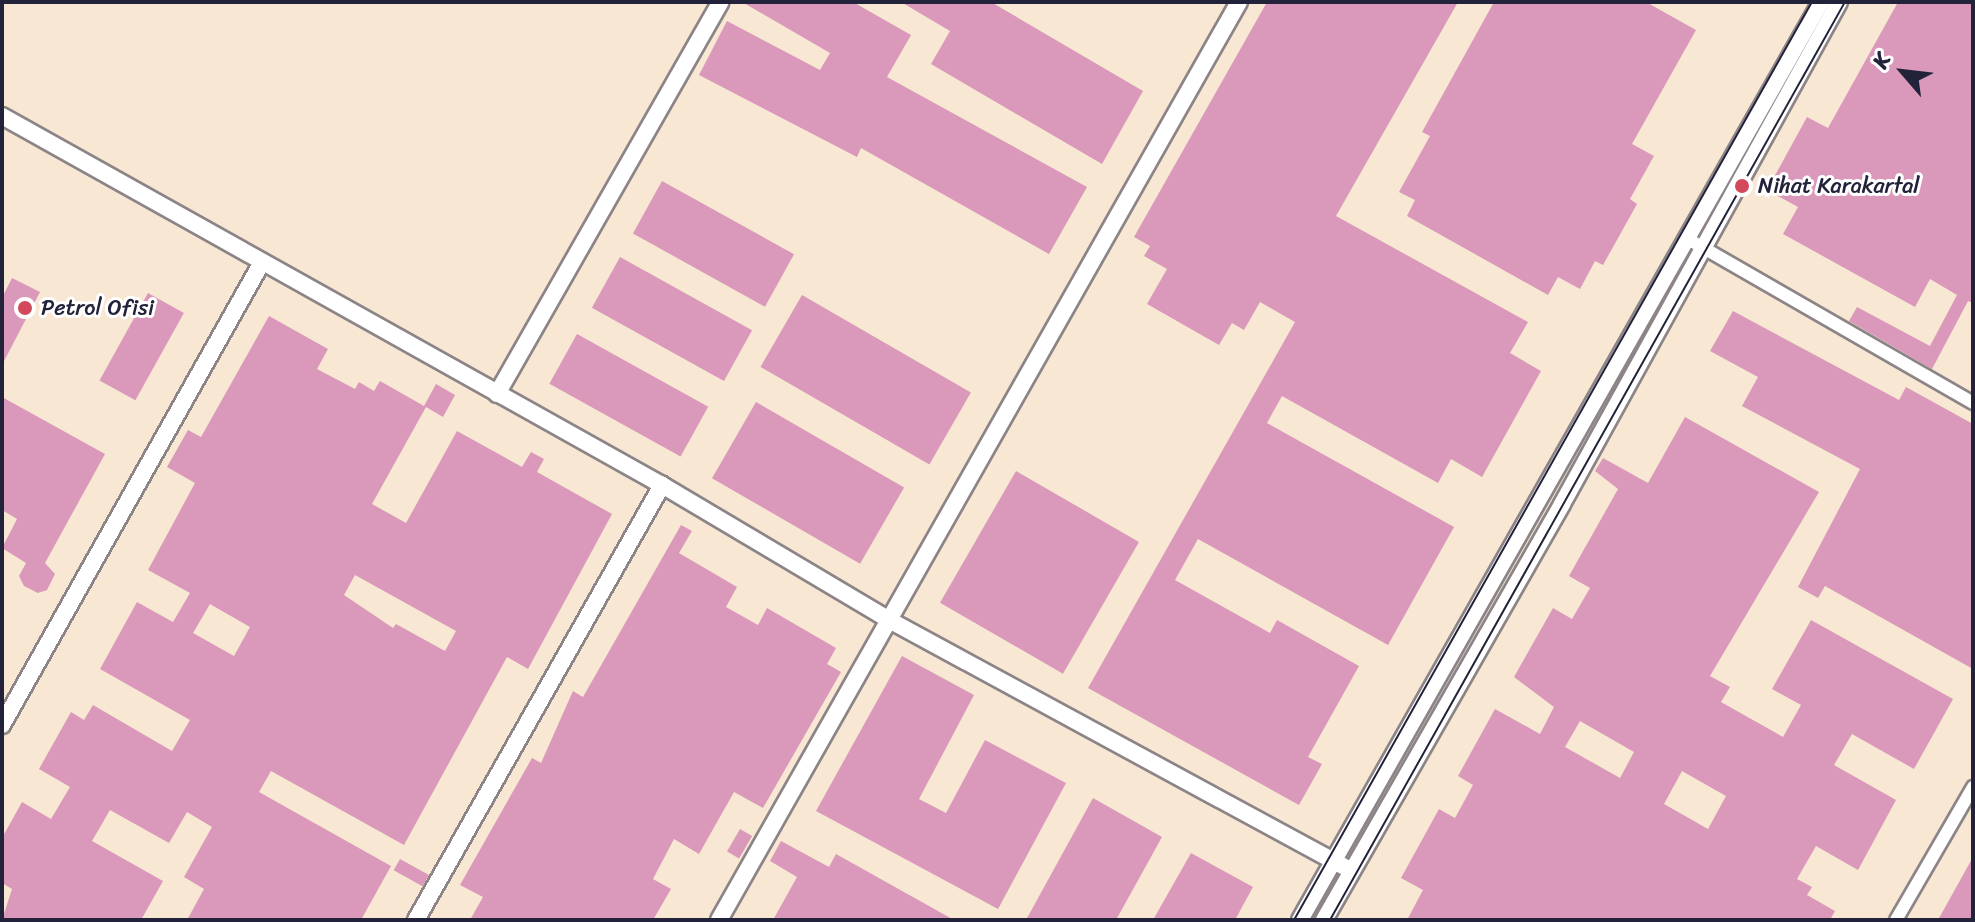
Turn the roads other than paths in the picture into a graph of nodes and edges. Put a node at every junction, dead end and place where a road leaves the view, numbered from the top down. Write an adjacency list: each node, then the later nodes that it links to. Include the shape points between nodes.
1 (721, 2): 8 (street)
2 (1239, 2): 11 (street)
3 (1821, 2): 6 (street)
4 (1839, 2): 6 (street)
5 (2, 116): 7 (street)
6 (1695, 243): 9 (street); 14 (street); 15 (street)
7 (261, 264): 8 (street); 12 (street)
8 (497, 394): 10 (street)
9 (1973, 403)
10 (662, 485): 11 (street); 16 (street)
11 (891, 621): 14 (street); 17 (street)
12 (2, 725)
13 (1973, 787): 20 (street)
14 (1334, 862): 15 (street); 18 (street)
15 (1352, 871): 19 (street)
16 (416, 920)
17 (719, 920)
18 (1300, 920)
19 (1324, 920)
20 (1896, 920)

